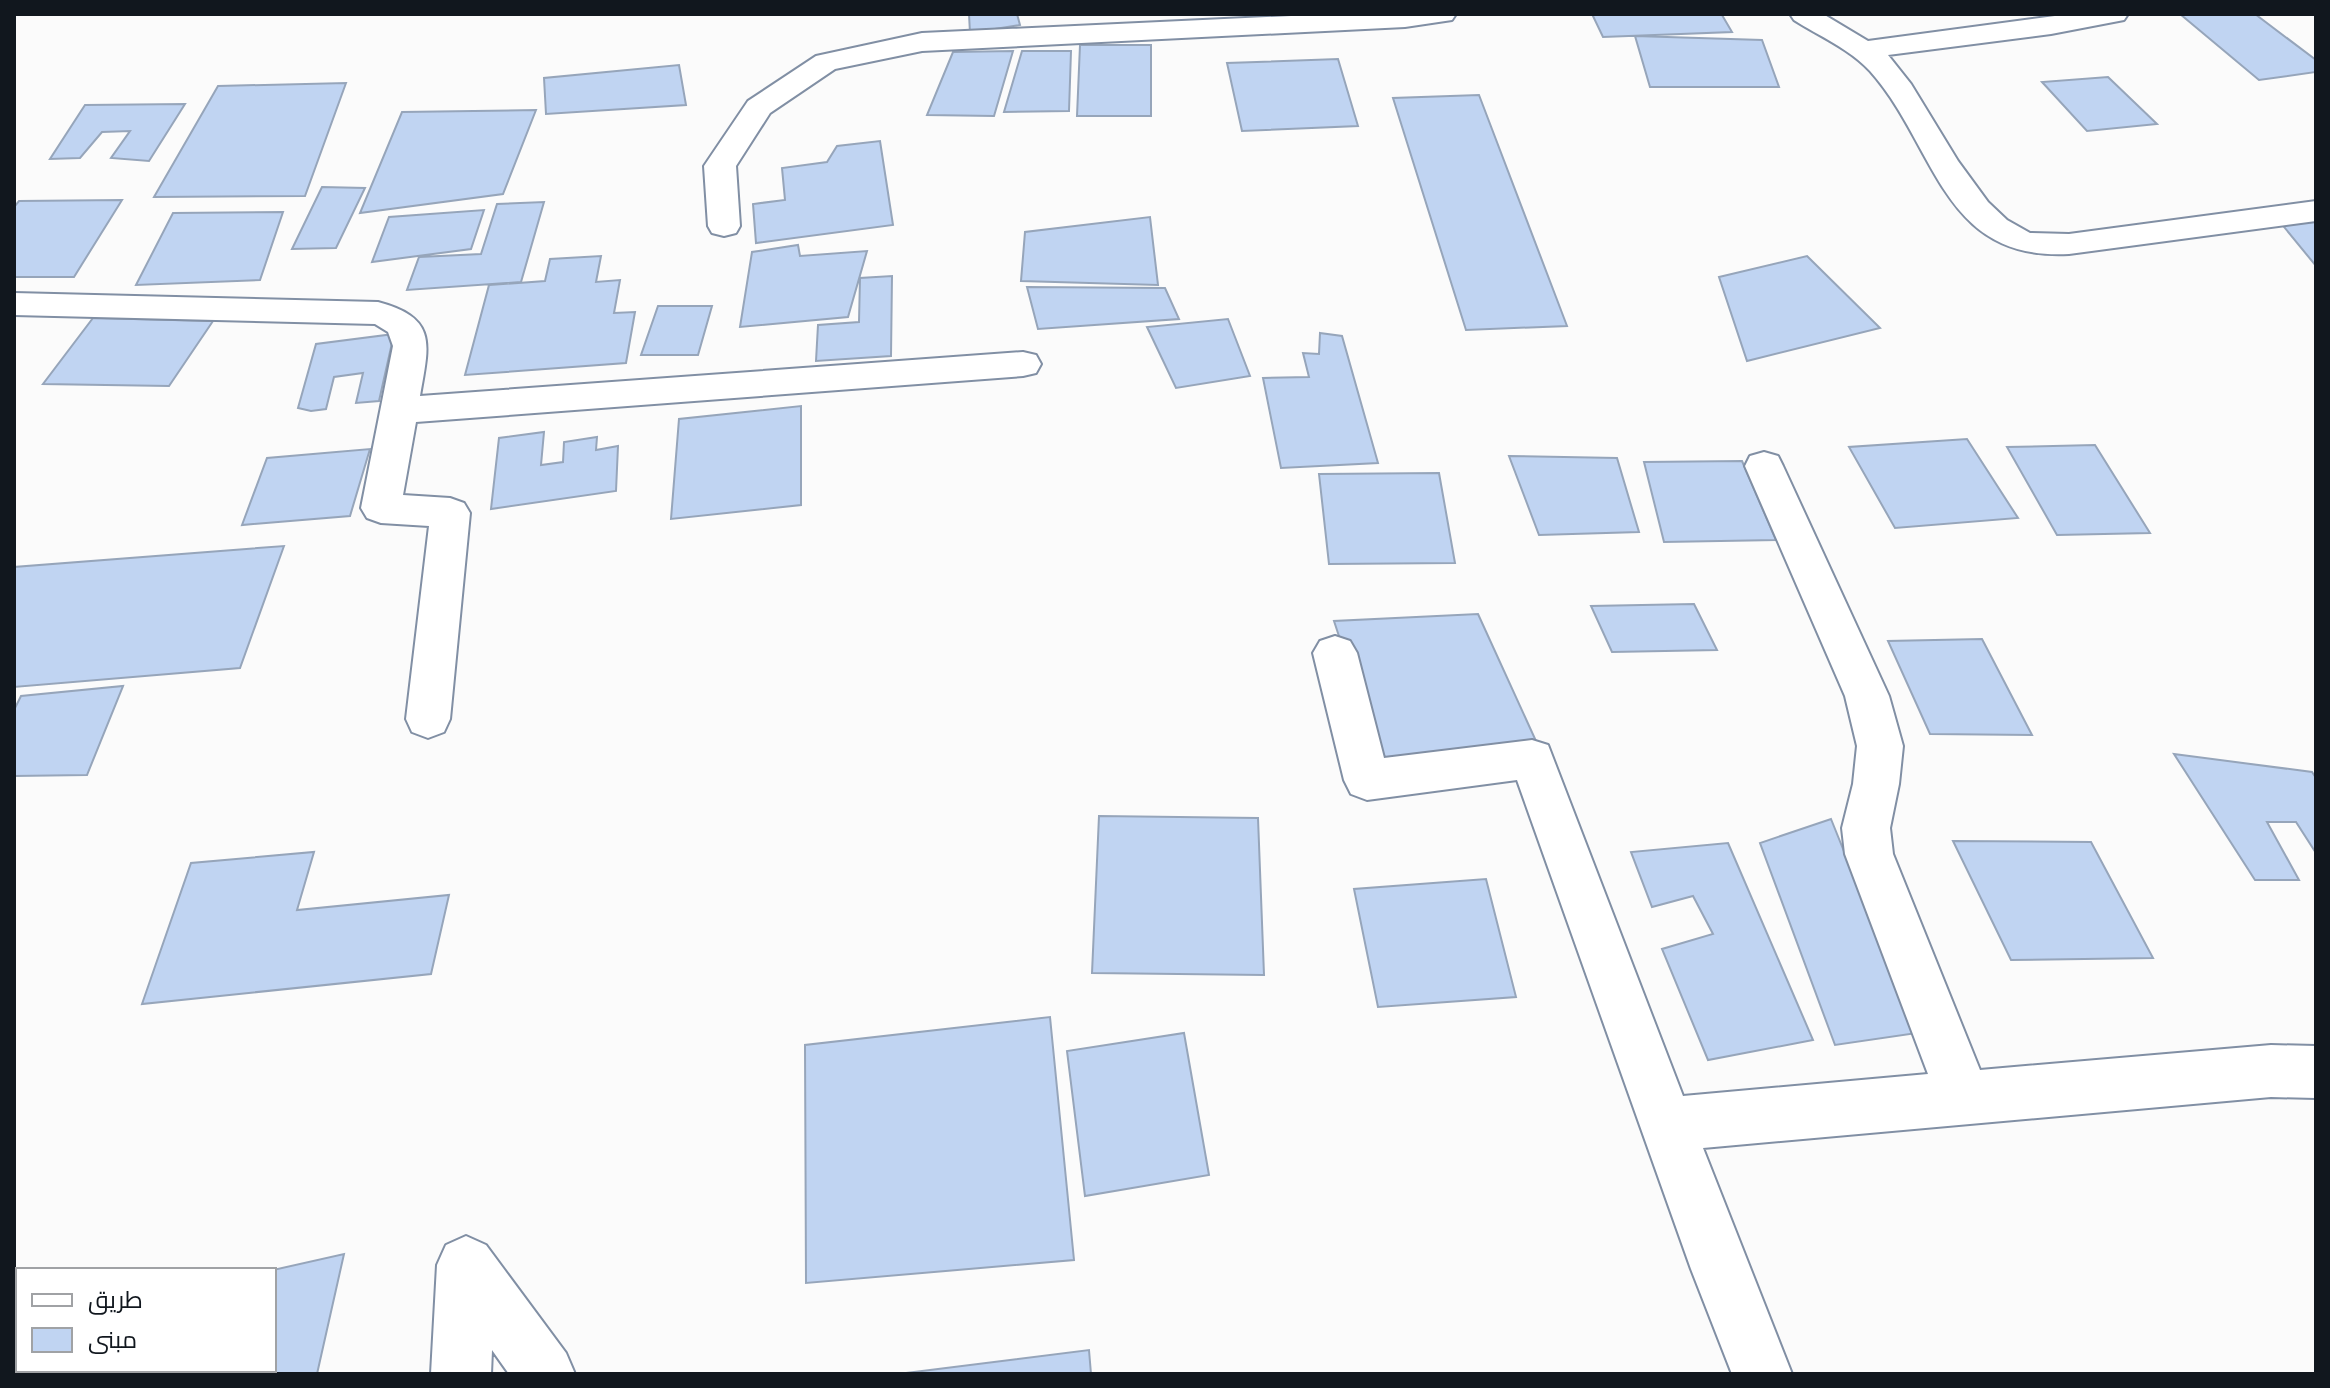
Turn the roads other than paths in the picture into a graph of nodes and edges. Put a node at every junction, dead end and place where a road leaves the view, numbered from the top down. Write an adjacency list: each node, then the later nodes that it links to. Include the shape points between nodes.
1 (1442, 14): 6 (street, via 922,42 826,62 759,107 720,166)
2 (1804, 14): 4 (street)
3 (2114, 14): 4 (street)
4 (1862, 50): 5 (street, via 1887,73 1973,204 2013,239 2035,245 2069,244)
5 (2316, 211)
6 (724, 226)
7 (14, 304): 9 (street, via 378,313 397,319 409,332)
8 (1023, 364): 9 (street)
9 (399, 410): 12 (street, via 381,508 450,513)
10 (1764, 466): 14 (street, via 1867,696 1880,746 1866,828 1869,854)
11 (1335, 653): 15 (street, via 1367,780 1532,759)
12 (428, 719)
13 (2316, 1072): 14 (street, via 2271,1071)
14 (1964, 1098): 15 (street)
15 (1667, 1124): 18 (street)
16 (461, 1374): 17 (street, via 466,1265)
17 (545, 1374)
18 (1762, 1374)

